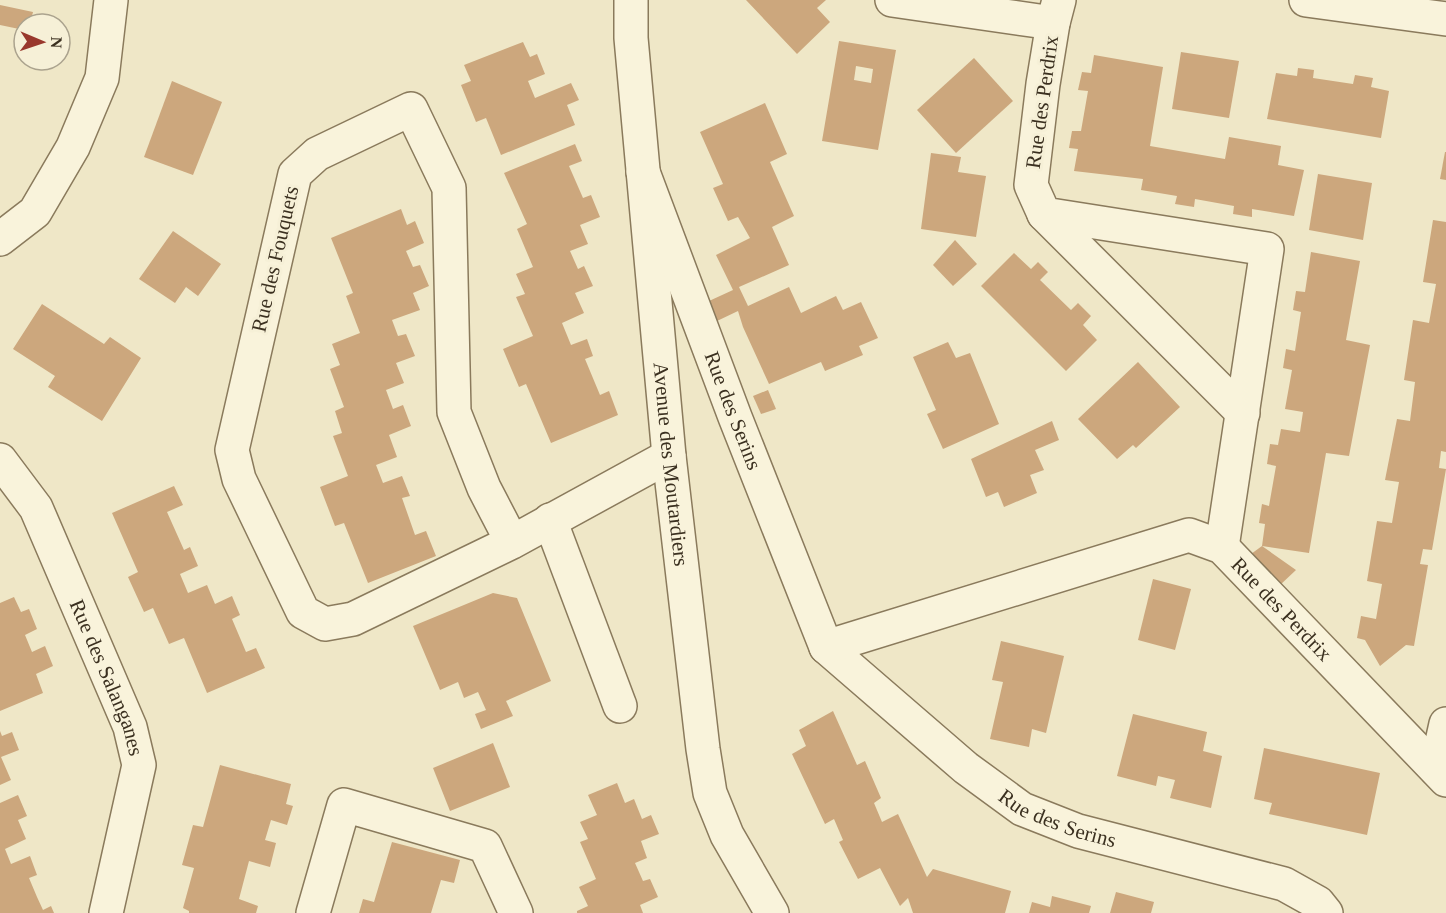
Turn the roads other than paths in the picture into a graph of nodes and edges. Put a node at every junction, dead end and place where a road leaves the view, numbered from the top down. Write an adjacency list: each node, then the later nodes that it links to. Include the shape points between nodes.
1 (111, 0): 9 (street, via 102,78 73,147 35,212)
2 (631, 0): 7 (street, Avenue des Moutardiers)
3 (892, 0): 5 (street, Rue des Perdrix)
4 (1306, 0): 6 (street)
5 (1056, 12): 8 (street, Rue des Perdrix, via 1030,185)
6 (1446, 19)
7 (643, 172): 11 (street, Avenue des Moutardiers); 16 (street, Rue des Serins)
8 (1044, 214): 10 (street, Rue des Perdrix); 10 (street, Rue des Perdrix, via 1267,249)
9 (0, 239)
10 (1243, 413): 15 (street, Rue des Perdrix)
11 (669, 456): 13 (street, Rue des Fouquets); 23 (street, Avenue des Moutardiers, via 710,793 727,835)
12 (0, 460): 20 (street, Rue des Salanganes, via 36,508 130,727 139,765)
13 (550, 520): 14 (street, Rue des Fouquets); 17 (street)
14 (512, 542): 14 (street, Rue des Fouquets, via 353,619 325,624 303,612 238,478 232,450 295,174 317,154 411,109 448,188 454,412 484,488)
15 (1222, 547): 16 (street, via 1189,535); 19 (street, Rue des Perdrix)
16 (826, 647): 24 (street, Rue des Serins, via 966,768 1023,809 1078,831 1284,884 1318,903)
17 (621, 706)
18 (1446, 724): 19 (street)
19 (1441, 774)
20 (106, 913)
21 (313, 913): 22 (street, via 344,805 485,846)
22 (516, 913)
23 (772, 913)
24 (1326, 913)

